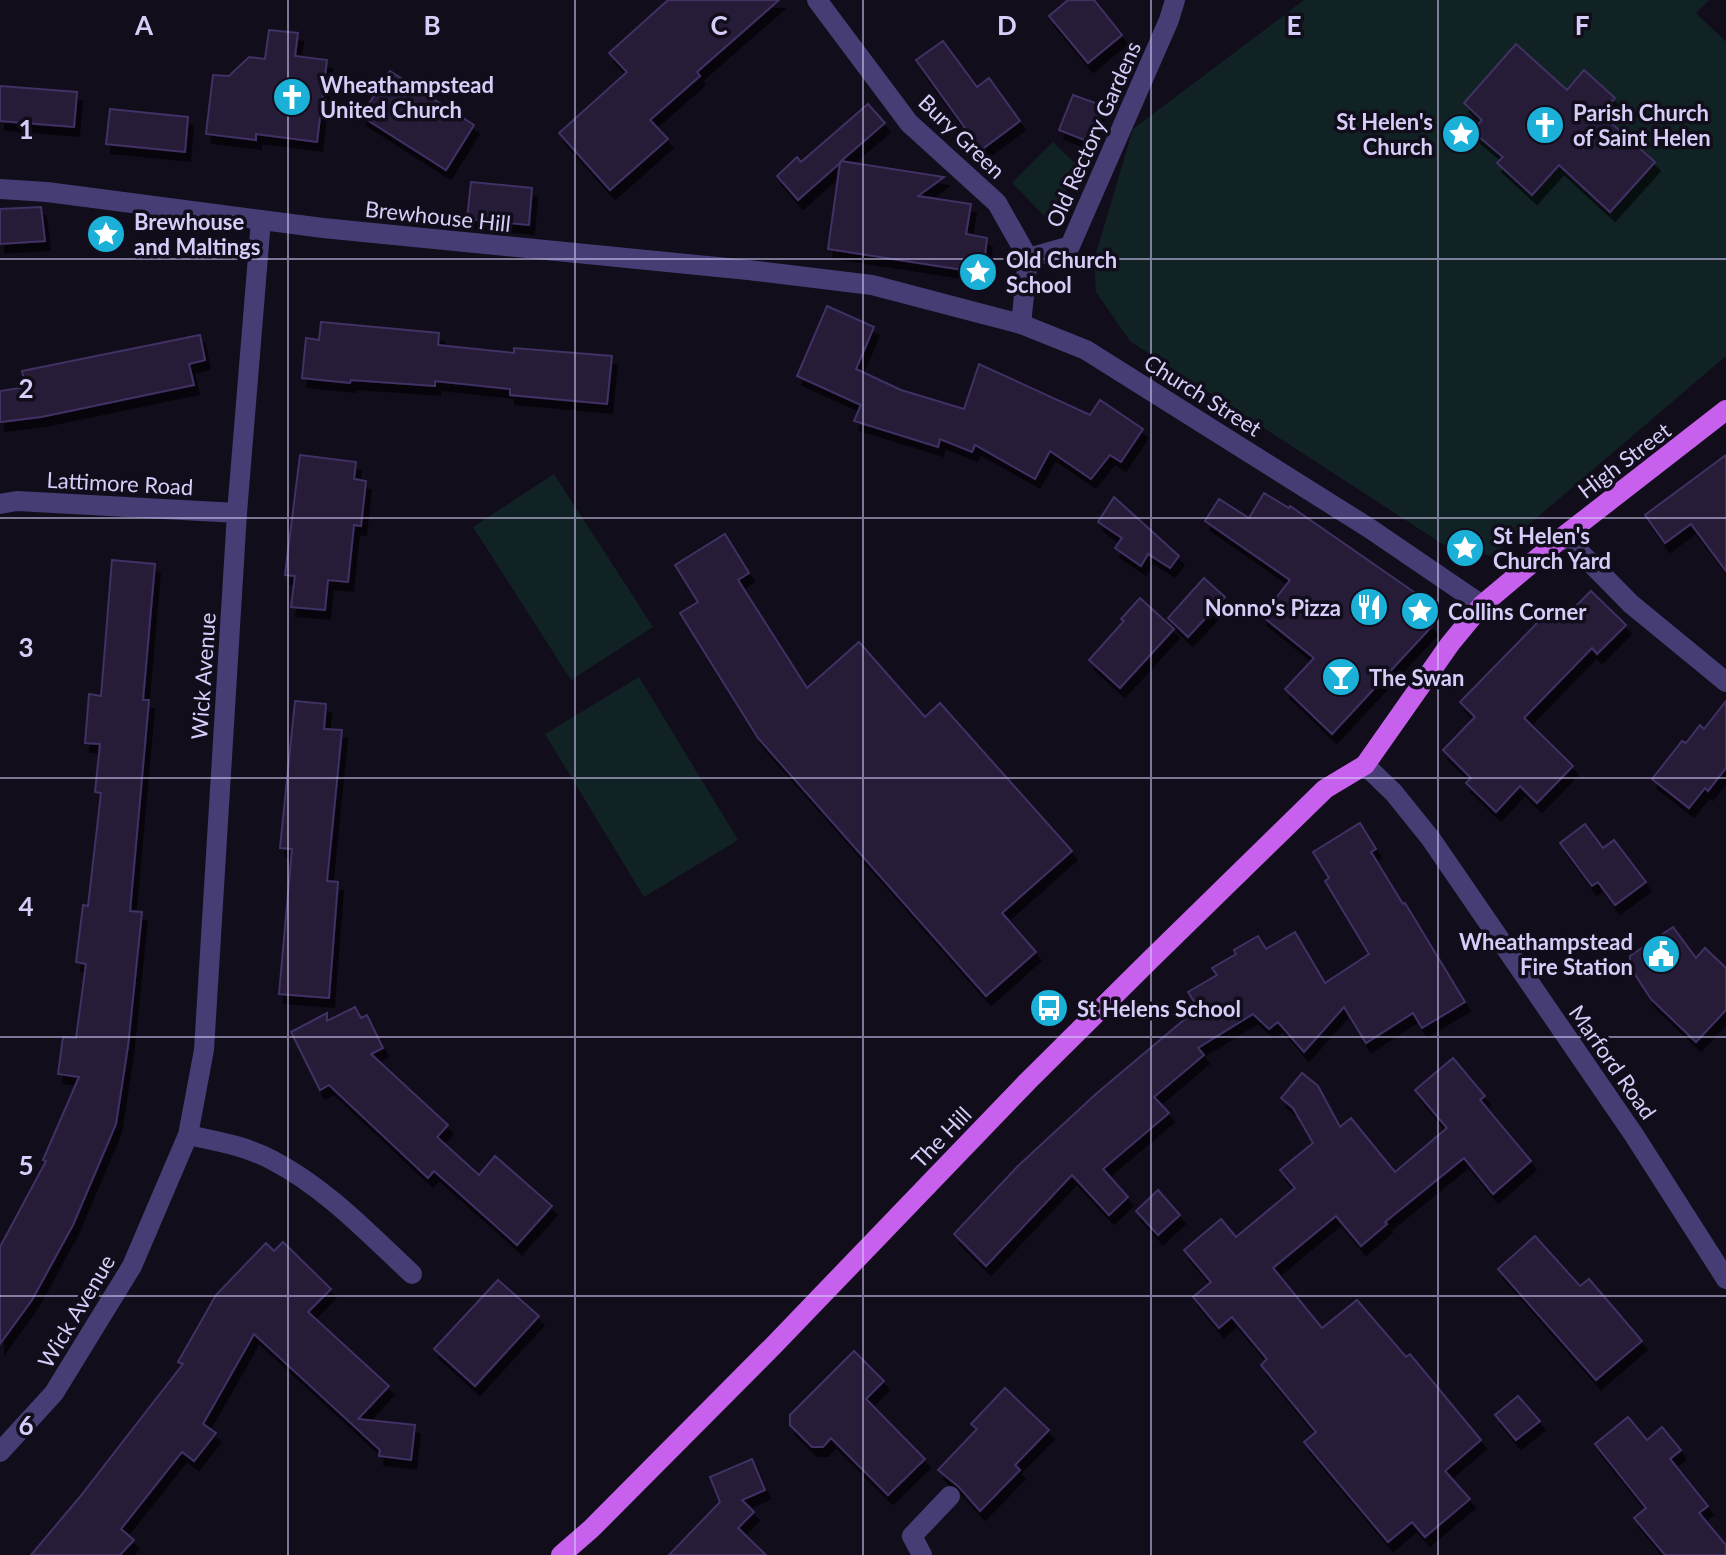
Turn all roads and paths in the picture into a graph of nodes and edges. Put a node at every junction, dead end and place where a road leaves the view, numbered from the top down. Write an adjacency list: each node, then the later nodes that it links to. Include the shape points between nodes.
1 (817, 0): 5 (street, Bury Green, via 909,123 997,203)
2 (1175, 0): 5 (street, Old Rectory Gardens, via 1070,246)
3 (0, 189): 4 (street, Brewhouse Hill)
4 (261, 220): 6 (street, Brewhouse Hill); 10 (street, Wick Avenue)
5 (1028, 258): 7 (street)
6 (872, 285): 7 (street, Church Street)
7 (1021, 324): 12 (street, Church Street, via 1086,350)
8 (1726, 410): 11 (main road, High Street)
9 (0, 504): 10 (street, Lattimore Road)
10 (237, 513): 15 (street, Wick Avenue, via 204,1050)
11 (1564, 536): 12 (main road, High Street); 13 (street, via 1631,604)
12 (1482, 605): 14 (main road, High Street)
13 (1726, 682)
14 (1365, 765): 17 (street, Marford Road, via 1431,839); 20 (main road, The Hill, via 1325,789 1118,992)
15 (188, 1135): 16 (street, via 239,1147 299,1176); 18 (street, Wick Avenue, via 132,1266 54,1393)
16 (412, 1274)
17 (1726, 1279)
18 (0, 1452)
19 (950, 1496): 21 (street, via 912,1536)
20 (561, 1555)
21 (922, 1555)

